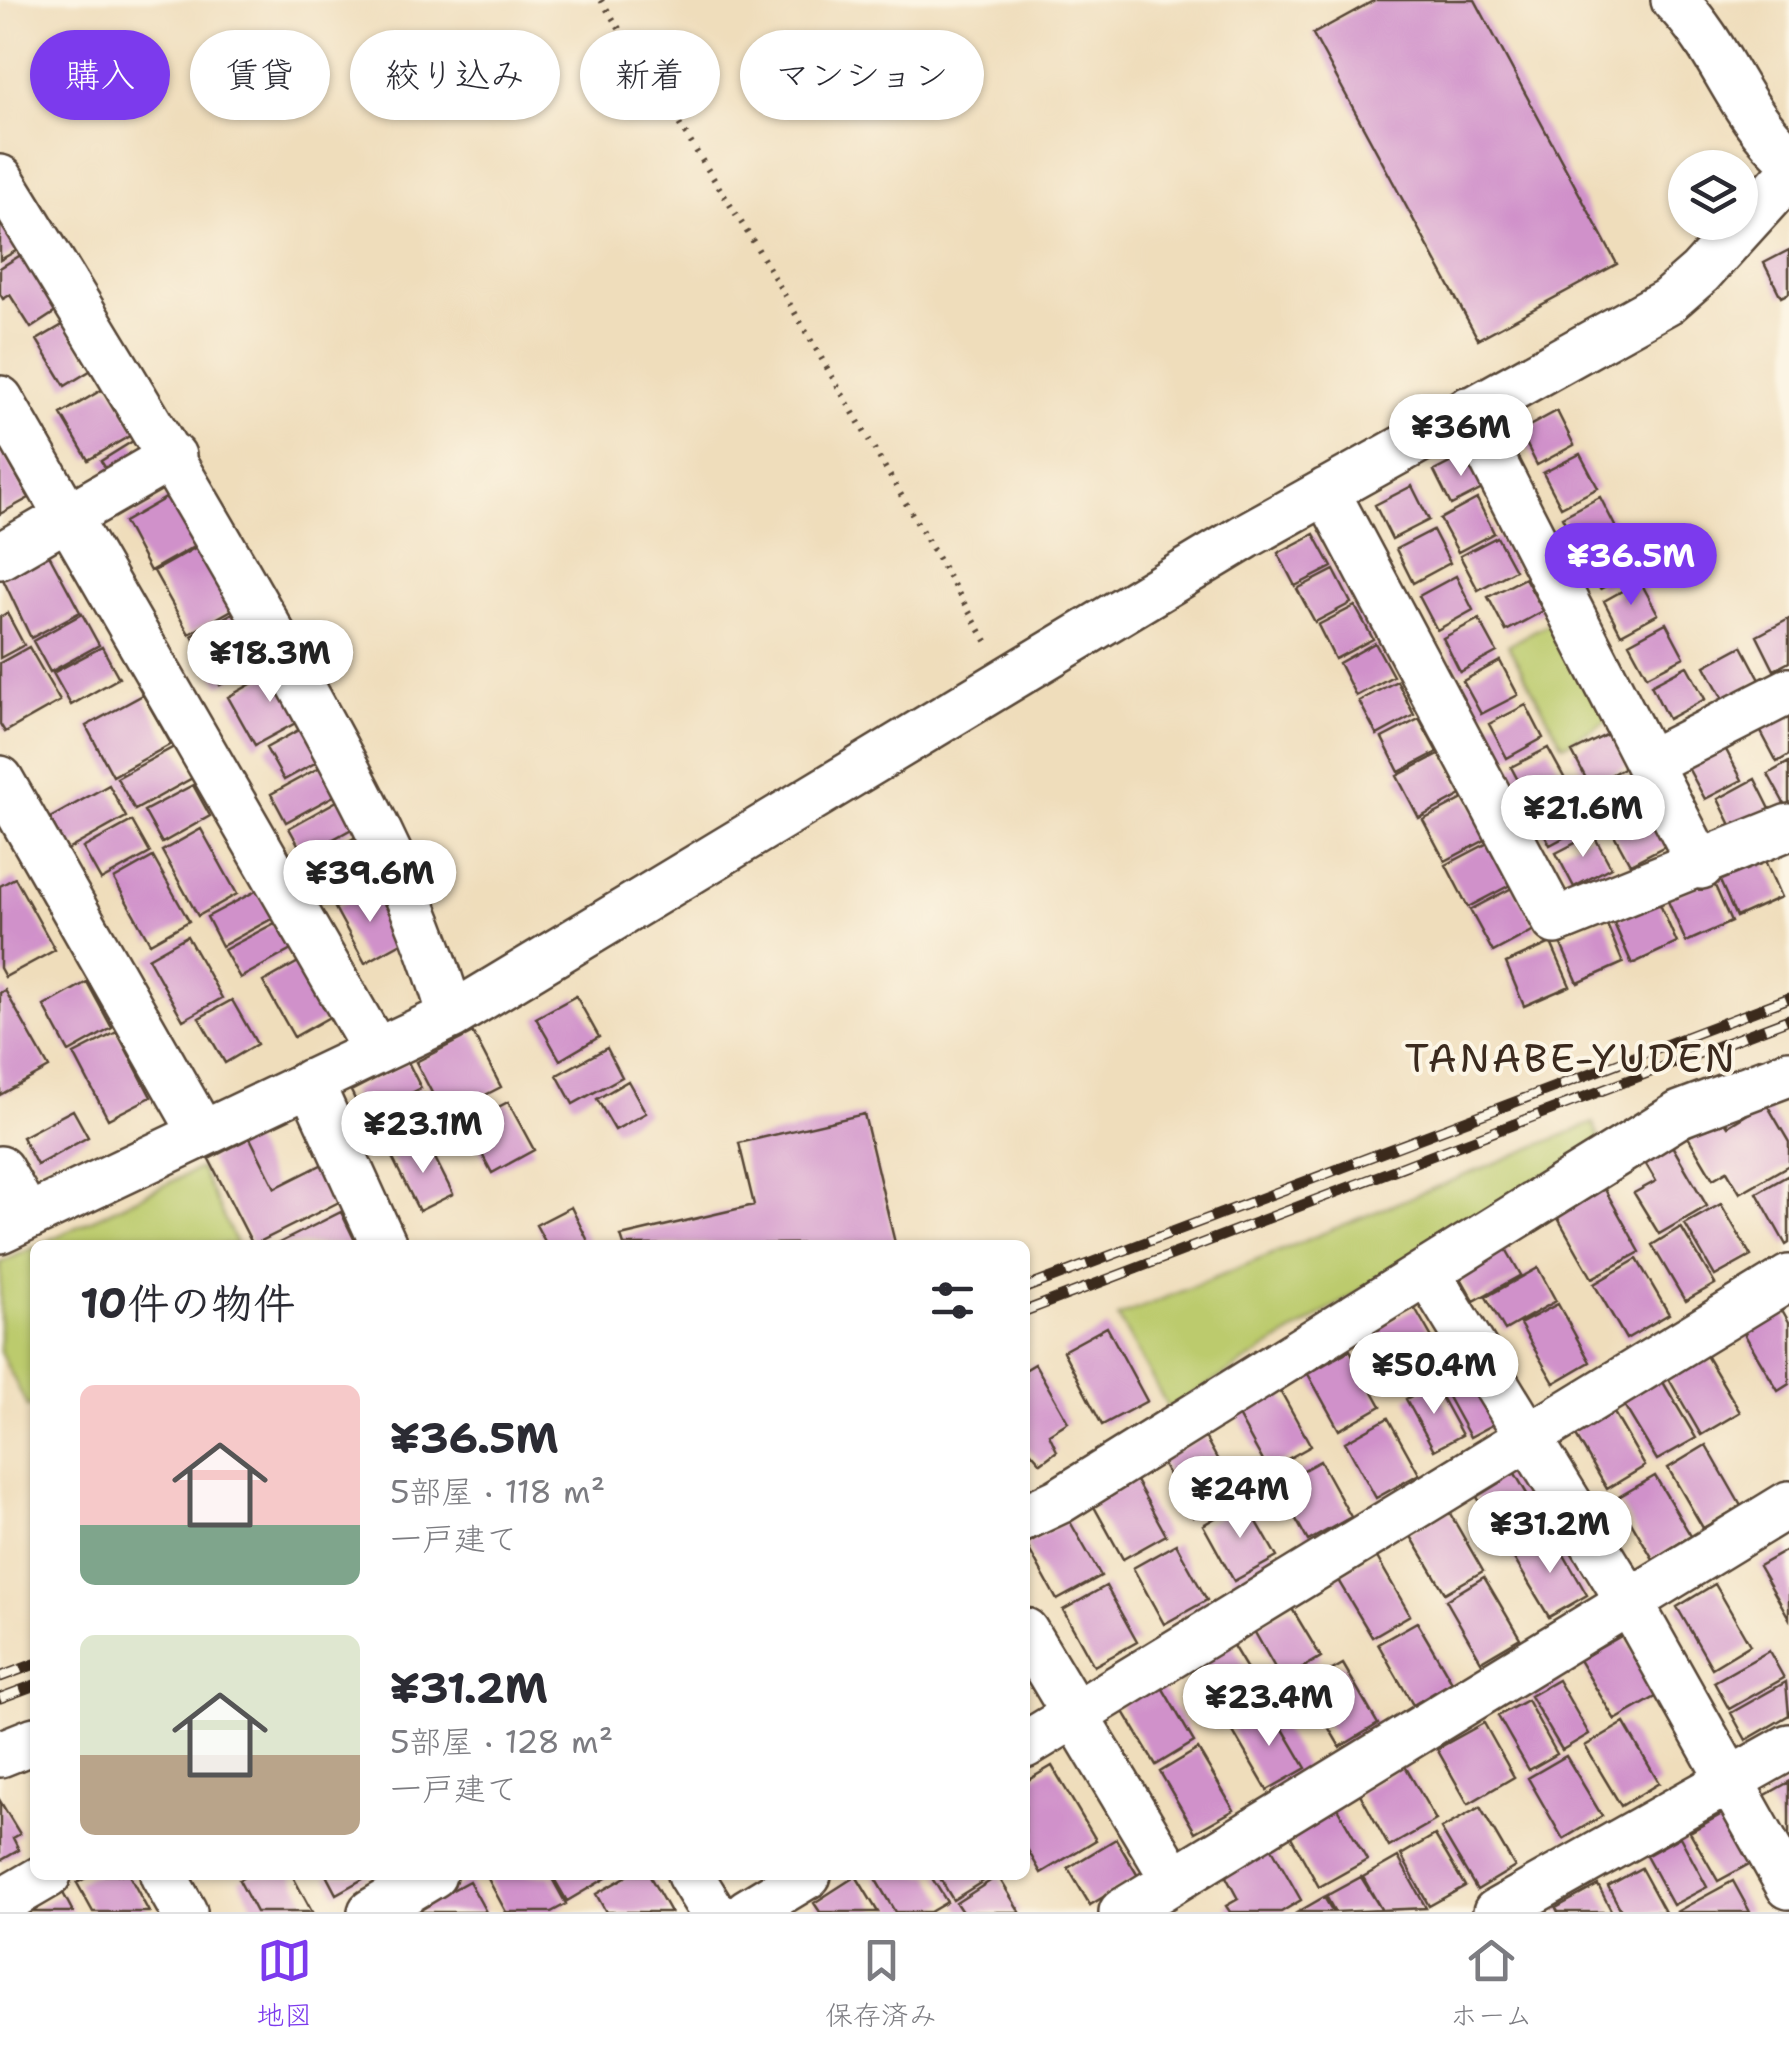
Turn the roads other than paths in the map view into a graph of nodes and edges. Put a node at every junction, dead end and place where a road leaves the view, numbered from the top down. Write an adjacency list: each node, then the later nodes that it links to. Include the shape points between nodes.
1 (1674, 0): 2 (street, via 1698,23 1760,132)
2 (1789, 157)
3 (1789, 176): 6 (street, via 1668,301)
4 (0, 178): 7 (street)
5 (0, 399): 9 (street)
6 (1467, 410): 8 (street); 12 (street)
7 (173, 456): 9 (street); 16 (street, via 376,819 435,958)
8 (1326, 490): 15 (street, via 1555,920); 16 (street)
9 (69, 516): 10 (street); 17 (street)
10 (0, 556)
11 (1789, 692): 12 (street)
12 (1648, 763): 15 (street)
13 (0, 779): 20 (street)
14 (1789, 826): 15 (street)
15 (1701, 866)
16 (451, 1016): 17 (street)
17 (376, 1051): 19 (street)
18 (1789, 1073): 24 (street, via 1680,1114)
19 (310, 1082): 20 (street); 23 (street)
20 (202, 1133): 22 (street)
21 (0, 1169): 22 (street)
22 (14, 1223)
23 (382, 1240)
24 (1427, 1272): 26 (street); 28 (street)
25 (1789, 1278): 26 (street)
26 (1528, 1436): 29 (street); 31 (street)
27 (1789, 1504): 29 (street)
28 (1030, 1514)
29 (1629, 1601): 36 (street); 37 (street)
30 (1030, 1639): 31 (street)
31 (1076, 1715): 33 (street); 37 (street)
32 (30, 1742): 35 (street)
33 (1030, 1742)
34 (1789, 1746): 36 (street)
35 (0, 1754)
36 (1732, 1778): 43 (street); 45 (street)
37 (1174, 1878): 50 (street)
38 (39, 1880): 44 (street)
39 (166, 1880): 46 (street)
40 (425, 1880): 47 (street)
41 (693, 1880): 48 (street)
42 (800, 1880): 49 (street)
43 (1789, 1886)
44 (0, 1902)
45 (1510, 1909)
46 (184, 1912)
47 (372, 1912)
48 (713, 1912)
49 (747, 1912)
50 (1122, 1912)

